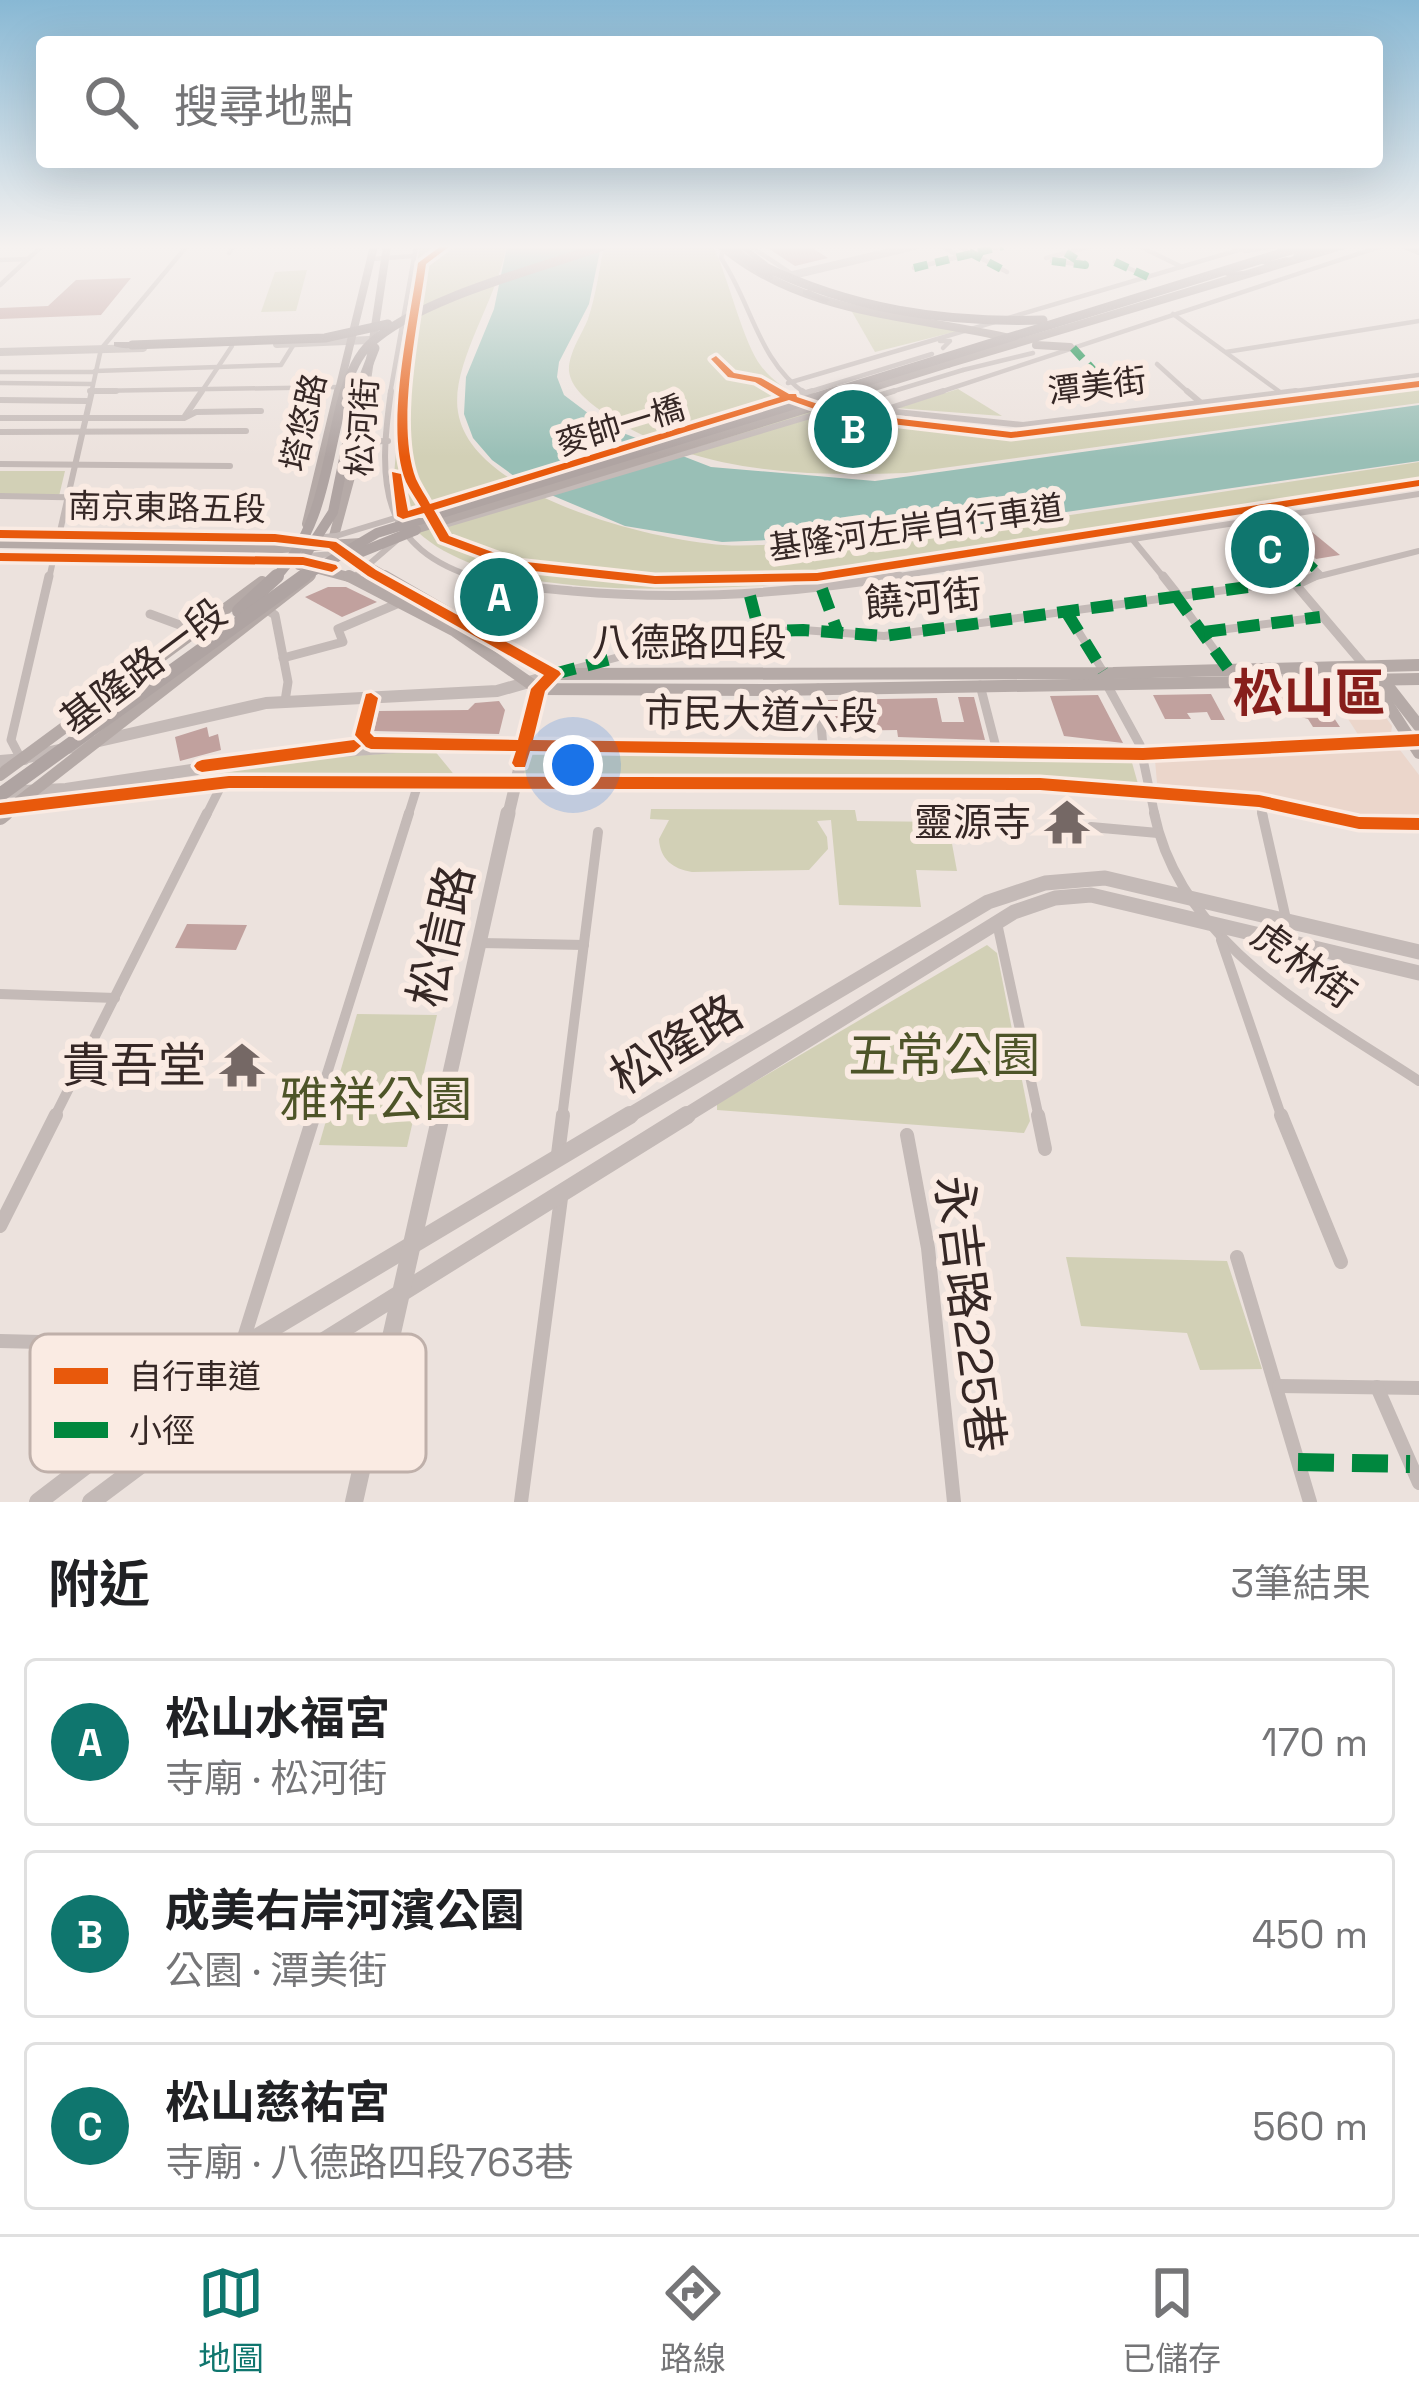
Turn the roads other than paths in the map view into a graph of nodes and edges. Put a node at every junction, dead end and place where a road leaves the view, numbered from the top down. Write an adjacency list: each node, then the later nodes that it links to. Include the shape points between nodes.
1 (128, 316): 31 (street)
2 (356, 316): 24 (main road, 塔悠路)
3 (375, 316): 29 (main road, 塔悠路)
4 (404, 316): 32 (street, 松河街)
5 (410, 316): 27 (highway, bridge, via 325,338)
6 (422, 316): 109 (highway, bridge, via 375,339 354,363 320,506 288,566)
7 (428, 316): 29 (highway, bridge)
8 (748, 316): 50 (street, via 762,350)
9 (910, 316): 22 (main road)
10 (929, 316): 13 (highway, bridge)
11 (936, 316): 22 (main road)
12 (1018, 316): 22 (street)
13 (1053, 316)
14 (1078, 316): 23 (main road)
15 (1081, 316): 53 (highway, bridge)
16 (1092, 316): 53 (highway, bridge)
17 (1096, 316): 53 (highway, bridge)
18 (1120, 316): 26 (main road)
19 (1166, 316): 33 (street)
20 (1176, 316): 37 (street)
21 (1419, 322): 37 (street)
22 (976, 329): 23 (main road); 35 (main road); 39 (street); 50 (street)
23 (1011, 336): 26 (main road); 35 (main road)
24 (351, 338): 25 (street); 29 (street); 51 (main road, 塔悠路)
25 (314, 339): 27 (street); 28 (street)
26 (1035, 343): 33 (main road); 38 (street); 39 (main road)
27 (117, 344): 31 (street)
28 (294, 344): 30 (street); 41 (street, via 281,365)
29 (370, 344): 32 (street); 47 (main road, 塔悠路); 83 (highway, bridge, via 328,508); 102 (highway, bridge, via 325,534 286,576)
30 (232, 346): 31 (street); 41 (street)
31 (102, 347): 34 (street); 42 (street)
32 (399, 347): 46 (street, 松河街)
33 (1070, 347): 36 (street)
34 (0, 349)
35 (970, 349): 39 (main road)
36 (1050, 352): 38 (street); 60 (street)
37 (1226, 352): 55 (street)
38 (1020, 355): 85 (street, bridge, via 362,550 274,558)
39 (940, 356): 50 (street, via 949,340); 80 (street, bridge, via 336,536); 80 (main road, 麥帥一橋, bridge, via 374,541 317,548)
40 (1156, 364): 58 (street)
41 (218, 368): 42 (street); 54 (street)
42 (95, 371): 44 (street); 52 (street)
43 (0, 372): 44 (street)
44 (34, 372): 49 (street)
45 (1419, 375): 55 (street, 潭美街)
46 (394, 376): 47 (street); 67 (street, 松河街)
47 (367, 378): 68 (main road, 塔悠路)
48 (0, 383): 49 (street)
49 (23, 384): 52 (street); 57 (street)
50 (790, 384): 60 (street, 潭美街, via 824,402)
51 (340, 386): 54 (street); 82 (main road, 塔悠路)
52 (91, 388): 54 (street); 56 (street)
53 (856, 388): 76 (highway, 麥帥一橋, bridge)
54 (203, 390): 63 (street)
55 (1281, 392): 58 (street, 潭美街)
56 (87, 401): 57 (street); 61 (street)
57 (2, 402)
58 (1200, 402): 60 (street, 潭美街, via 1015,426)
59 (261, 411): 63 (street)
60 (878, 412)
61 (84, 417): 62 (street); 63 (street); 64 (street)
62 (0, 418)
63 (184, 418)
64 (81, 430): 65 (street); 66 (street); 70 (street)
65 (246, 431)
66 (0, 432)
67 (388, 440): 68 (street); 79 (street, 松河街, via 388,503)
68 (356, 442): 83 (main road, 塔悠路)
69 (0, 464): 70 (street)
70 (74, 464): 71 (street); 74 (street)
71 (230, 466)
72 (1419, 494): 77 (street)
73 (0, 496): 74 (street)
74 (67, 498): 75 (street); 78 (street)
75 (208, 500)
76 (437, 518): 102 (highway, bridge, via 321,572); 109 (highway, bridge, via 377,533 332,556)
77 (1263, 519): 81 (street); 90 (street)
78 (59, 535): 80 (main road, 南京東路五段); 82 (main road, 南京東路五段); 86 (street)
79 (407, 537): 81 (street, via 482,581 694,597 822,589); 89 (street)
80 (0, 539)
81 (1132, 540): 93 (street)
82 (304, 541): 83 (main road, 南京東路五段); 87 (main road, 基隆路一段)
83 (332, 545): 88 (main road, 塔悠路); 89 (main road)
84 (1419, 550): 90 (street)
85 (0, 555): 86 (main road, 南京東路五段)
86 (53, 558): 87 (main road, 南京東路五段); 125 (street, via 11,740)
87 (288, 561): 88 (main road); 99 (main road, 基隆路一段)
88 (320, 563): 91 (main road); 95 (main road, 基隆路一段); 116 (main road, via 96,725)
89 (364, 567): 91 (street); 105 (main road)
90 (1320, 574): 92 (street)
91 (353, 578): 94 (main road)
92 (1300, 580): 93 (street, 饒河街); 98 (street, via 1299,592)
93 (1177, 595): 96 (street, 饒河街); 100 (street)
94 (399, 603): 101 (street, via 338,629 343,642); 111 (main road, via 510,664)
95 (269, 611): 101 (street); 116 (main road, 基隆路一段)
96 (1066, 613): 105 (street, 饒河街, via 884,635 759,631); 107 (street)
97 (150, 614): 99 (street)
98 (1320, 617): 100 (street); 106 (street)
99 (200, 632): 125 (main road, 基隆路一段)
100 (1204, 632): 104 (street)
101 (283, 658): 114 (street)
102 (176, 664): 134 (highway, bridge)
103 (1419, 665): 106 (main road, 八德路四段)
104 (1229, 670): 106 (main road, 八德路四段); 107 (main road, 八德路四段)
105 (554, 674): 107 (main road, 八德路四段); 111 (street)
106 (1373, 675): 107 (main road, 八德路四段); 108 (main road, 八德路四段); 115 (main road); 117 (main road)
107 (1104, 677): 110 (main road, 八德路四段); 124 (street, 虎林街)
108 (1419, 679)
109 (152, 682): 134 (highway, bridge)
110 (980, 685): 112 (main road, 八德路四段); 122 (street)
111 (534, 686): 112 (main road, 八德路四段); 113 (street, 八德路四段); 119 (street, 松信路)
112 (818, 688): 120 (street)
113 (371, 698): 114 (street, 八德路四段); 118 (street, via 364,740)
114 (285, 701): 116 (street, 八德路四段)
115 (1419, 726)
116 (97, 738): 121 (main road, 基隆路一段); 125 (street, 八德路四段)
117 (1414, 740): 123 (main road); 124 (street, 市民大道六段)
118 (448, 746): 119 (street, 市民大道六段); 131 (street, 市民大道六段, via 290,755)
119 (524, 746): 120 (street, 市民大道六段); 129 (street, 松信路)
120 (823, 747): 122 (street, 市民大道六段)
121 (85, 751): 125 (street, 八德路四段); 131 (main road, 基隆路一段)
122 (998, 751): 124 (street, 市民大道六段)
123 (1419, 753)
124 (1143, 754): 132 (street, 虎林街)
125 (21, 759): 126 (street, 八德路四段); 127 (main road, 基隆路一段)
126 (0, 761)
127 (0, 775)
128 (420, 780): 129 (street, 市民大道六段); 130 (street, 市民大道六段); 160 (street)
129 (515, 781): 132 (street, 市民大道六段, via 1040,784); 144 (street, 松信路)
130 (223, 782): 134 (street, 市民大道六段); 149 (street)
131 (33, 792): 134 (main road, 基隆路一段)
132 (1150, 792): 133 (street, 市民大道六段); 138 (street, 虎林街)
133 (1259, 801): 135 (street, 市民大道六段, via 1359,823); 140 (street)
134 (2, 802)
135 (1419, 824)
136 (1091, 827): 138 (street)
137 (598, 832): 145 (street)
138 (1158, 833): 139 (street, 虎林街)
139 (1195, 897): 140 (street, 松隆路); 141 (street, 虎林街); 153 (street, 松隆路, via 1105,878 1031,883)
140 (1286, 920): 146 (street, 松隆路)
141 (1210, 922): 142 (street, 松隆路, via 1090,895 1055,898); 143 (street, 虎林街); 147 (street, 松隆路)
142 (997, 923): 152 (street); 154 (street, 松隆路)
143 (1221, 940): 150 (street, 虎林街, via 1285,993); 158 (street)
144 (479, 943): 145 (street); 156 (street, 松信路)
145 (584, 945): 153 (street)
146 (1419, 952)
147 (1419, 974)
148 (0, 994): 149 (street)
149 (115, 998): 155 (street)
150 (1419, 1081)
151 (907, 1136): 177 (street, 永吉路225巷, via 928,1248)
152 (1045, 1149)
153 (558, 1160): 156 (street, 松隆路)
154 (561, 1195): 159 (street, 松隆路); 176 (street)
155 (0, 1226)
156 (411, 1247): 159 (street, 松信路); 161 (street, 松隆路)
157 (1237, 1257): 166 (street)
158 (1341, 1262)
159 (400, 1297): 162 (street, 松隆路); 163 (street, 松信路)
160 (245, 1334)
161 (263, 1334)
162 (339, 1334)
163 (392, 1334)
164 (0, 1341): 165 (street)
165 (30, 1342)
166 (1279, 1386): 167 (street); 178 (street)
167 (1377, 1387): 168 (street); 172 (street)
168 (1419, 1388)
169 (77, 1472): 173 (street, 松隆路)
170 (132, 1472): 174 (street, 松隆路)
171 (361, 1472): 175 (street, 松信路)
172 (1419, 1483)
173 (38, 1502)
174 (92, 1502)
175 (354, 1502)
176 (521, 1502)
177 (954, 1502)
178 (1310, 1502)

